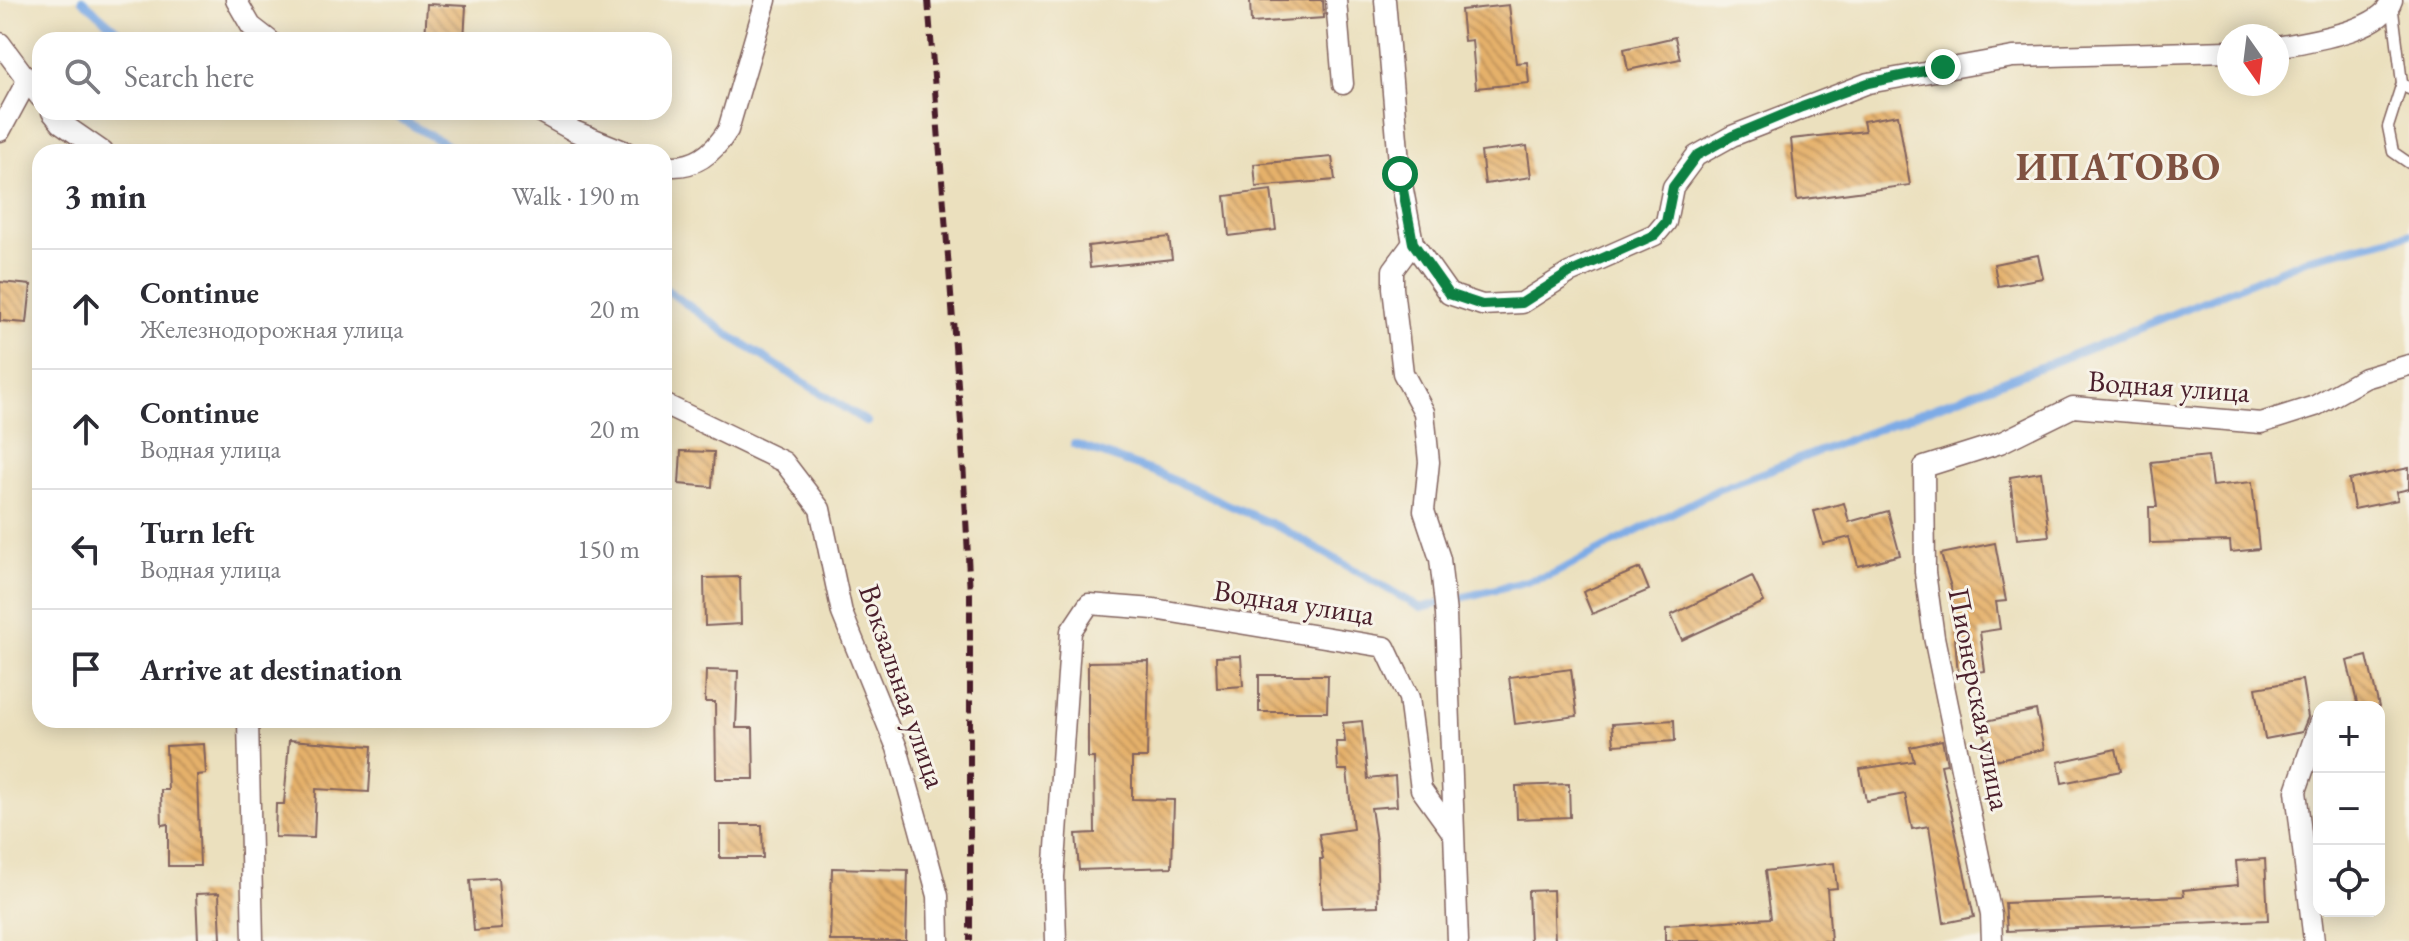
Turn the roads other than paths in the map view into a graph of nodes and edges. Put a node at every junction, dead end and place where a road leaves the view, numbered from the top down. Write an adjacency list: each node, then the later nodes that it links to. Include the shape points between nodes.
1 (766, 0): 20 (street, via 728,130 698,161)
2 (1336, 0): 10 (street)
3 (1385, 0): 21 (street, via 1400,174)
4 (236, 2): 6 (street)
5 (2390, 4): 8 (street, via 2355,28); 12 (lane)
6 (259, 32)
7 (0, 43): 11 (street)
8 (2289, 44)
9 (2217, 51): 21 (street, via 2013,57 1868,83 1828,97 1696,156 1673,187 1666,222 1655,235 1569,273 1522,303 1482,305 1449,294)
10 (1343, 84)
11 (32, 86)
12 (2406, 86): 19 (lane, via 2388,127 2393,152)
13 (32, 91): 16 (street)
14 (59, 120): 17 (street)
15 (554, 120): 18 (street)
16 (0, 131)
17 (91, 144)
18 (606, 144)
19 (2409, 163)
20 (672, 166)
21 (1413, 243): 27 (street, via 1393,270 1393,288 1403,373 1424,412 1429,462 1424,511 1444,588)
22 (2409, 365): 24 (street, Водная улица, via 2261,423 2073,407 2000,443)
23 (672, 408): 29 (street, Вокзальная улица, via 784,462 820,509 842,613 897,748 919,826 938,896)
24 (1924, 467): 32 (street, Пионерская улица, via 1925,572 1934,637)
25 (248, 728): 28 (street)
26 (2313, 741): 33 (street, via 2296,791)
27 (1452, 832): 30 (street, Водная улица, via 1421,789 1409,698 1385,647 1154,609 1089,604 1071,631 1054,877); 31 (street)
28 (253, 941)
29 (939, 941)
30 (1056, 941)
31 (1458, 941)
32 (1992, 941)
33 (2314, 941)

